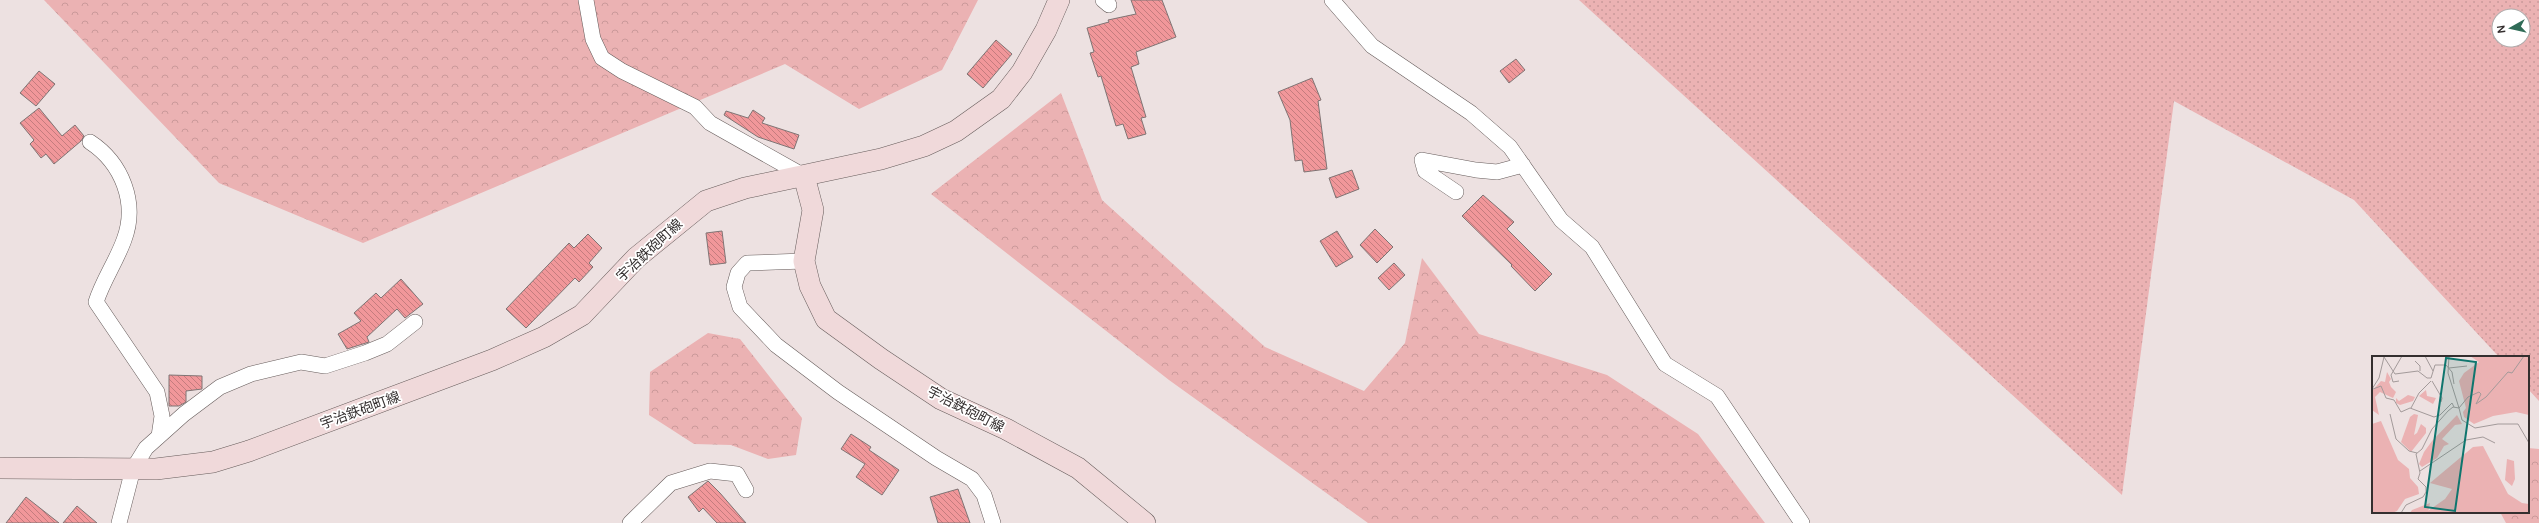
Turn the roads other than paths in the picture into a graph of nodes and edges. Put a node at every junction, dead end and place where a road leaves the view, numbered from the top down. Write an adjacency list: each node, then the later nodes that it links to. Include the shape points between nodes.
1 (586, 0): 6 (street, via 593,39 602,58 622,71 695,107 710,123)
2 (1059, 0): 6 (main road, via 1046,30 1022,72 1001,99 979,116 956,131 924,146 881,159)
3 (1332, 0): 5 (street, via 1372,46 1471,113 1510,147)
4 (90, 142): 10 (street, via 104,151 128,189 129,211 125,240 96,302 157,392 162,416)
5 (1523, 165): 7 (street, via 1497,172 1422,160 1425,171); 18 (street, via 1561,220 1592,247 1666,364 1717,396)
6 (804, 176): 8 (main road, 宇治鉄砲町線, via 813,210); 12 (main road, 宇治鉄砲町線, via 745,188 706,201 636,258 582,315 544,337 492,360 220,460 156,469)
7 (1456, 192)
8 (804, 261): 16 (street, via 747,263 738,273 734,287 740,307 794,361 900,434 972,479 984,495); 17 (main road, 宇治鉄砲町線, via 810,286 826,319 941,398 1078,468)
9 (415, 322): 10 (street, via 387,344 325,366 301,362 251,374 220,386)
10 (159, 436): 12 (street, via 146,448)
11 (0, 468): 12 (main road, 宇治鉄砲町線)
12 (133, 469): 14 (street)
13 (746, 490): 15 (street, via 737,474 710,471 671,483)
14 (119, 523)
15 (630, 523)
16 (993, 523)
17 (1145, 523)
18 (1802, 523)

